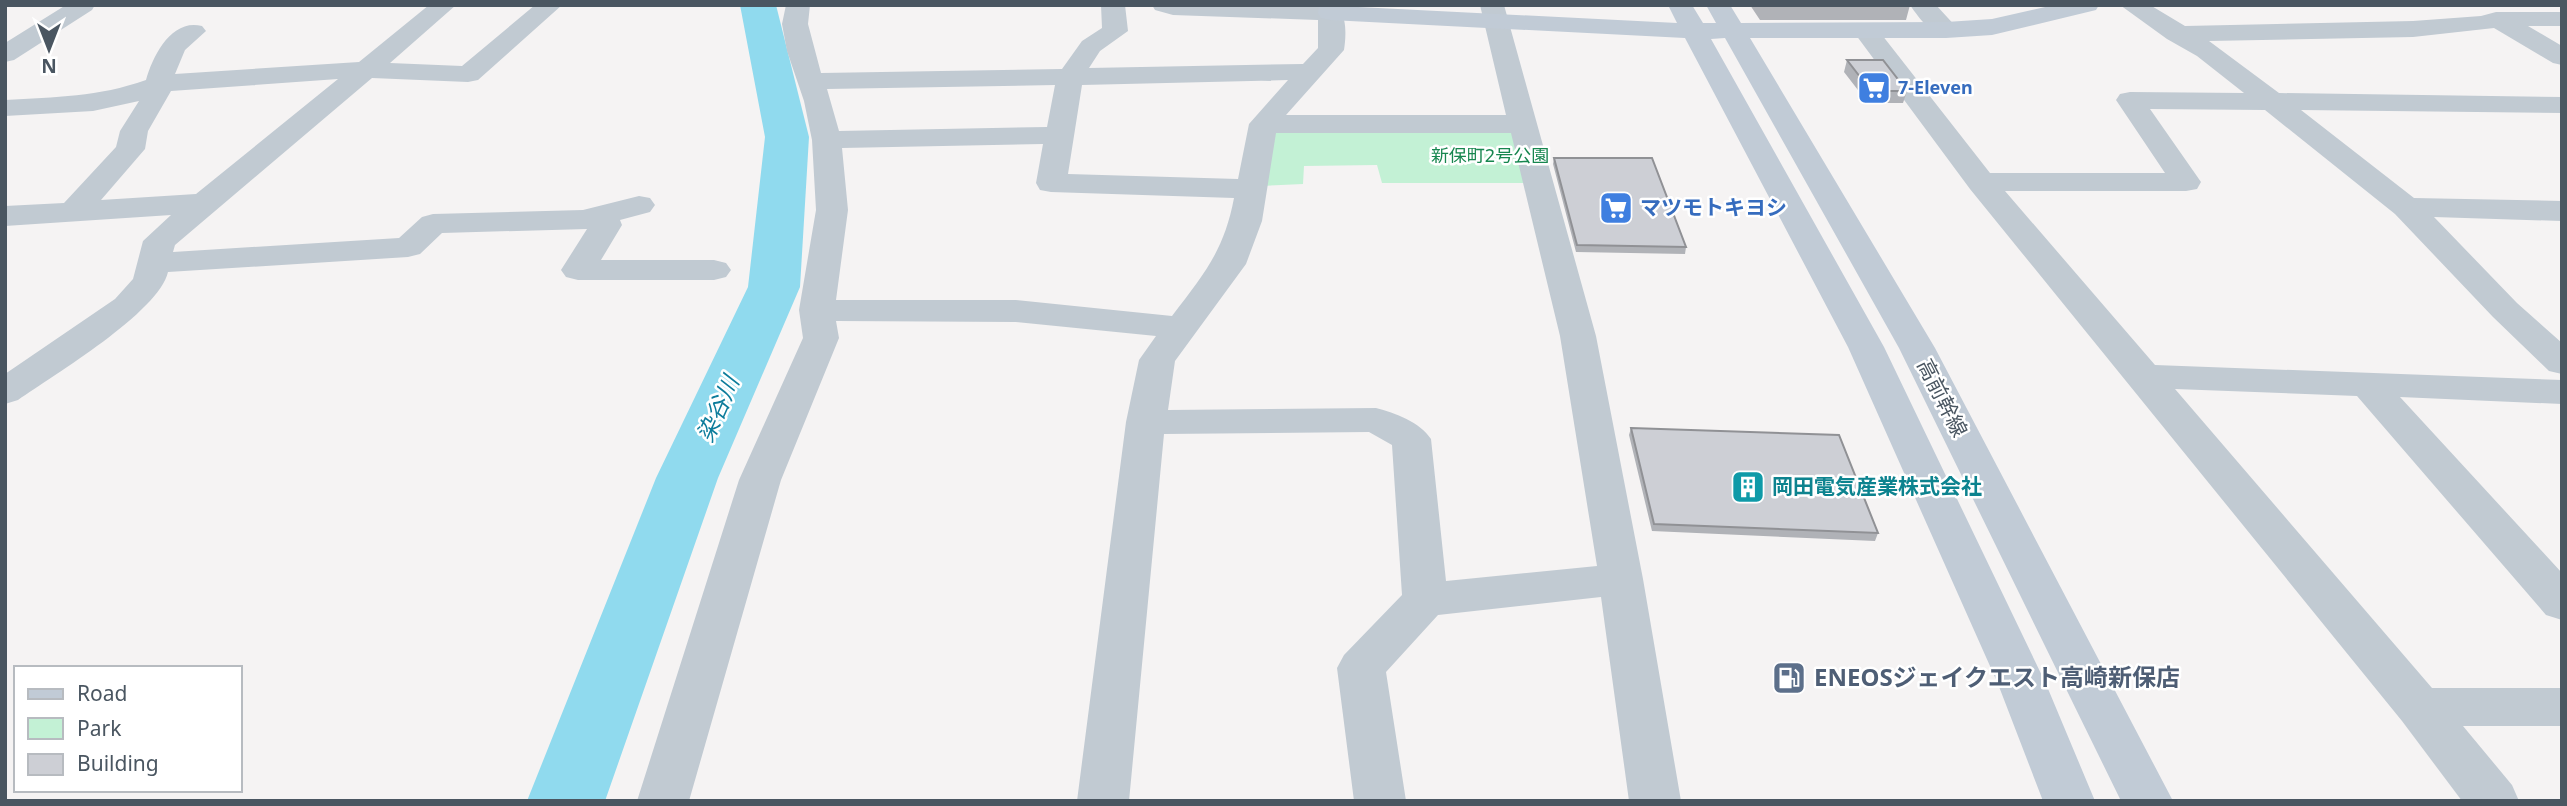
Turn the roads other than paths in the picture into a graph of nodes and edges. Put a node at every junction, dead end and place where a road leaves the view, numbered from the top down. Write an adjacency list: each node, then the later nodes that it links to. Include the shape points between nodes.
1 (83, 5): 20 (street)
2 (444, 5): 22 (street)
3 (550, 5): 22 (street, via 468,74)
4 (798, 5): 25 (street, via 796,24)
5 (1112, 5): 24 (street, via 1115,31 1091,46)
6 (1164, 5): 11 (street)
7 (1922, 5): 16 (street)
8 (2087, 5): 16 (street, via 1992,27)
9 (2132, 5): 19 (street)
10 (2470, 5): 14 (street)
11 (1331, 9): 12 (street); 23 (street, via 1331,50)
12 (1493, 13): 13 (street); 31 (street)
13 (1706, 18): 18 (street); 62 (street, via 1866,347 2022,684); 63 (street, 高前幹線, via 1917,348)
14 (2496, 19): 15 (street); 19 (street, via 2413,29); 21 (street)
15 (2562, 19)
16 (1946, 30): 18 (street)
17 (193, 31): 26 (street, via 174,47)
18 (1866, 31): 34 (street)
19 (2176, 34): 27 (street, via 2206,50)
20 (5, 54)
21 (2562, 57)
22 (368, 70): 26 (street); 36 (street)
23 (1308, 72): 24 (street); 30 (street)
24 (1070, 77): 25 (street); 32 (street)
25 (810, 81): 33 (street)
26 (157, 85): 29 (street, via 120,99); 40 (street, via 155,99 134,131 130,149)
27 (2273, 102): 28 (street); 34 (street, via 2130,100 2186,182); 38 (street)
28 (2562, 105)
29 (5, 108)
30 (1263, 124): 31 (street); 35 (street)
31 (1522, 124): 53 (street, via 1578,336)
32 (1060, 135): 33 (street); 35 (street, via 1051,183)
33 (827, 140): 45 (street, via 832,210)
34 (1981, 182): 48 (street)
35 (1252, 189): 46 (street, via 1246,221 1229,264)
36 (205, 203): 40 (street); 43 (street, via 159,241)
37 (639, 205): 41 (street)
38 (2406, 207): 39 (street); 47 (street)
39 (2562, 211)
40 (73, 212): 42 (street)
41 (603, 215): 43 (street, via 584,220 433,224 408,247); 44 (street, via 606,225 578,270)
42 (5, 216)
43 (154, 263): 50 (street, via 149,281 127,306)
44 (714, 270)
45 (817, 310): 46 (street, via 1016,311); 58 (street, via 821,338 760,480)
46 (1183, 328): 52 (street, via 1157,360)
47 (2562, 363)
48 (2143, 376): 49 (street); 56 (street)
49 (2368, 385): 51 (street); 55 (street)
50 (5, 392)
51 (2562, 392)
52 (1146, 422): 54 (street, via 1376,420 1411,439); 59 (street)
53 (1620, 579): 54 (street); 61 (street)
54 (1425, 600): 60 (street, via 1362,668)
55 (2562, 603)
56 (2419, 707): 57 (street); 64 (street)
57 (2562, 707)
58 (663, 801)
59 (1103, 801)
60 (1380, 801)
61 (1655, 801)
62 (2069, 801)
63 (2147, 801)
64 (2493, 801)

